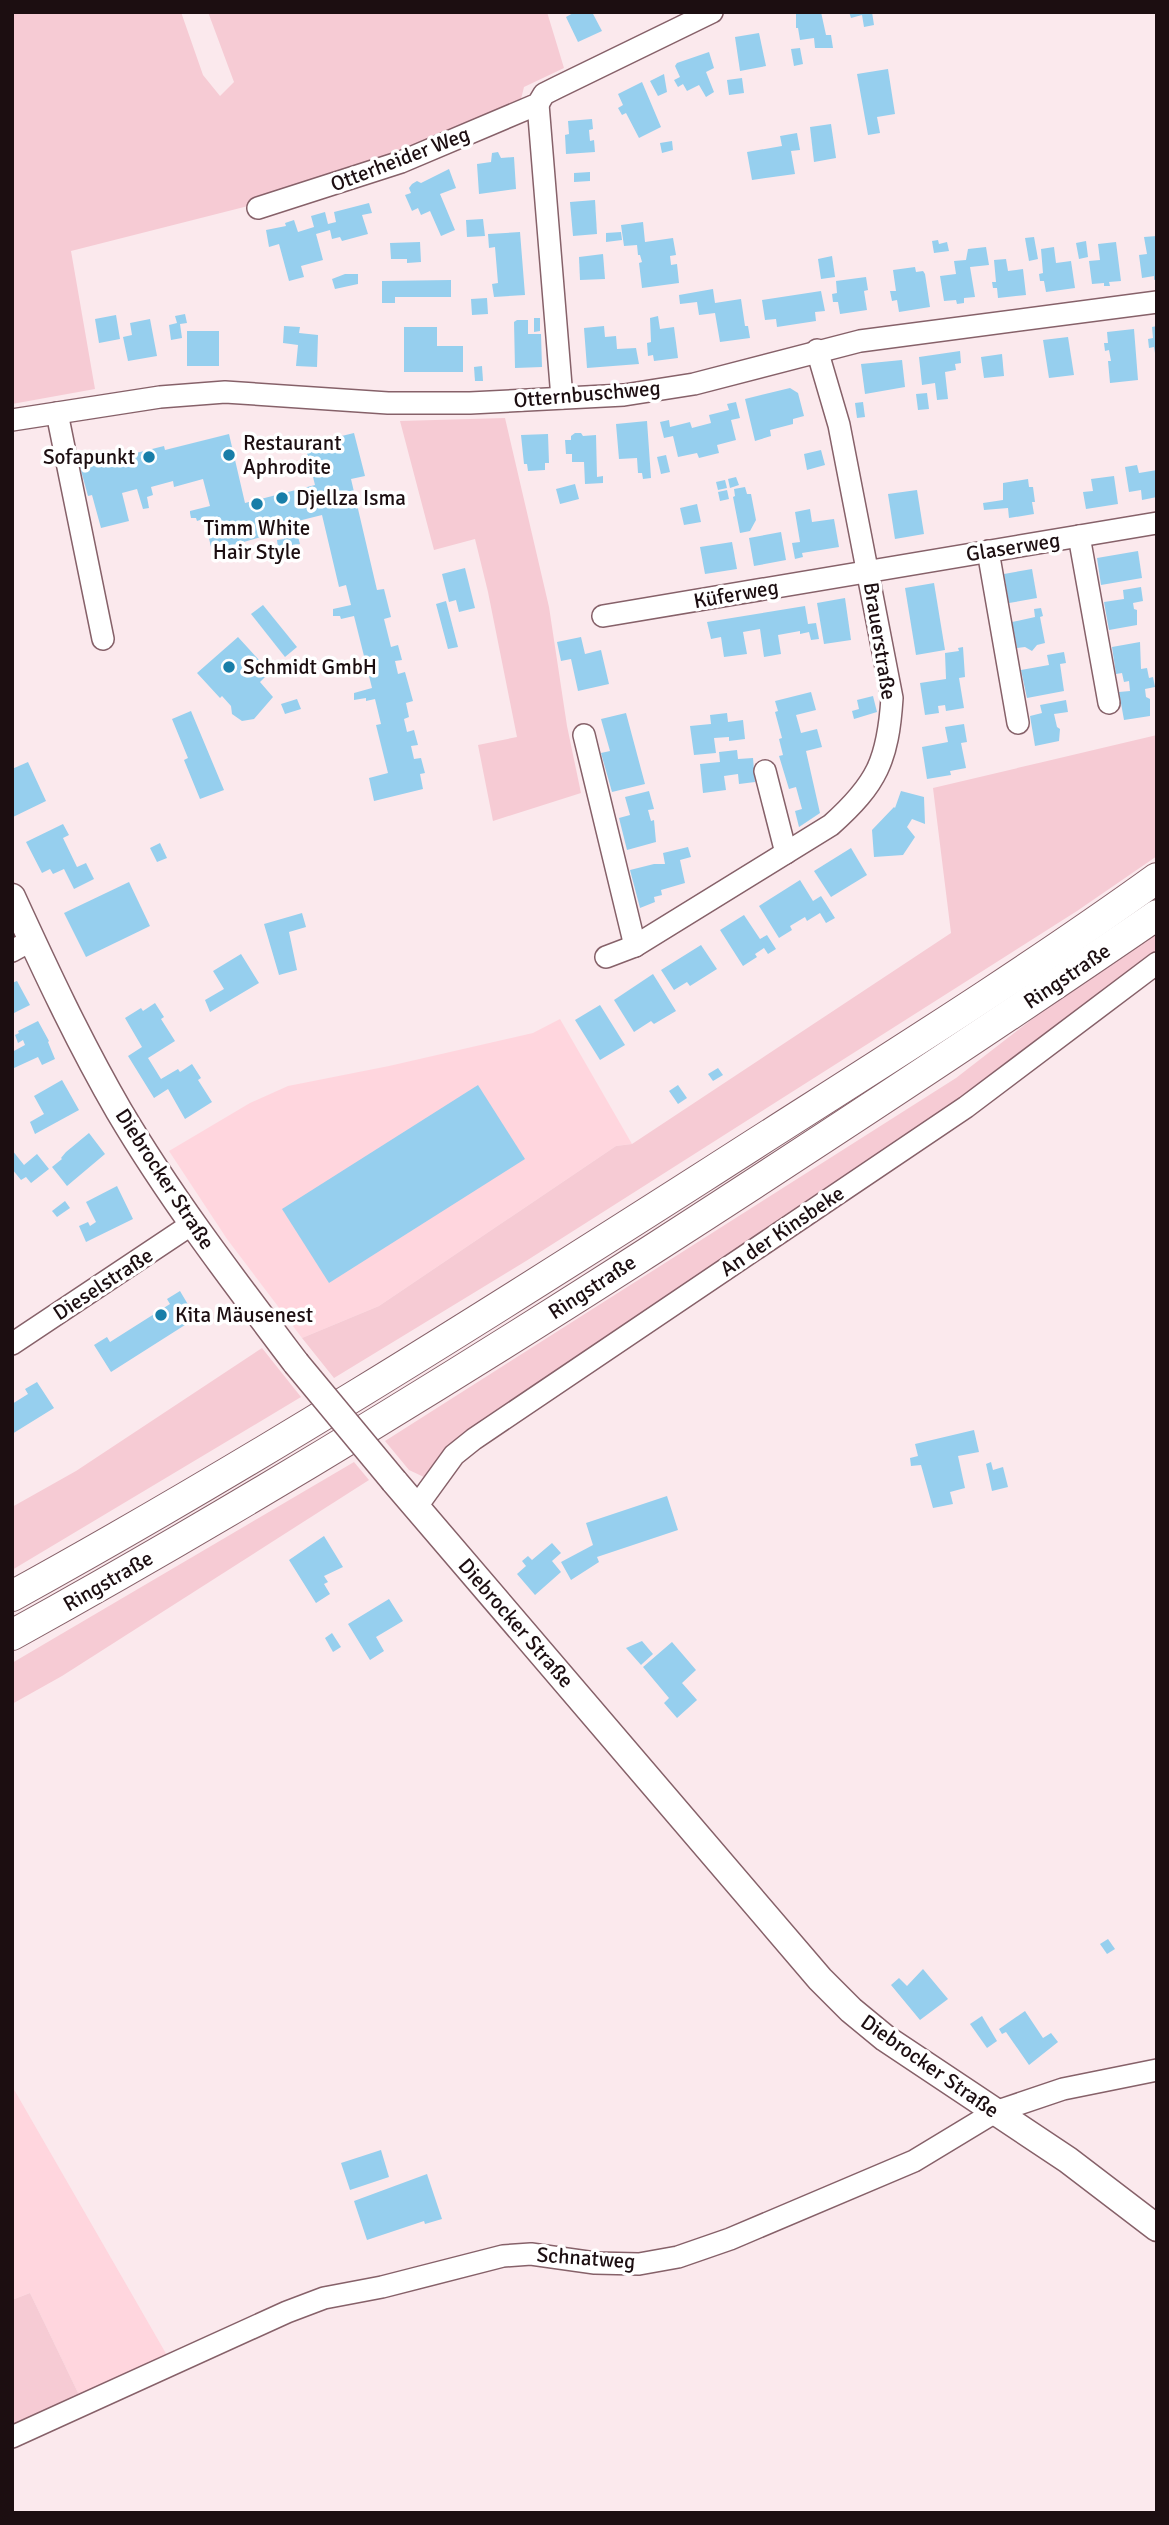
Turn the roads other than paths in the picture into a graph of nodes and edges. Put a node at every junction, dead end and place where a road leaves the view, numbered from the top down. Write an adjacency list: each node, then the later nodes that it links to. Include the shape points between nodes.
1 (712, 12): 2 (street, Otterheider Weg)
2 (688, 18): 3 (street, Otterheider Weg, via 544,94)
3 (538, 104): 4 (street, Otterheider Weg, via 401,162); 7 (street)
4 (258, 208)
5 (1157, 302): 6 (street, Otternbuschweg)
6 (817, 350): 7 (street, Otternbuschweg, via 694,384 624,395); 13 (street, Brauerstraße, via 839,425)
7 (562, 398): 8 (street, Otternbuschweg, via 388,403 225,392)
8 (57, 413): 9 (street, Otternbuschweg); 15 (street)
9 (12, 421)
10 (1157, 523): 11 (street, Glaserweg)
11 (1079, 536): 12 (street, Glaserweg); 16 (street)
12 (988, 551): 13 (street, Glaserweg); 17 (street)
13 (868, 571): 14 (street, Küferweg); 20 (street, Brauerstraße, via 892,698 883,762 851,807)
14 (603, 616)
15 (103, 639)
16 (1109, 703)
17 (1018, 723)
18 (584, 735): 25 (street)
19 (765, 771): 20 (street)
20 (786, 853): 25 (street, Brauerstraße)
21 (1157, 878): 31 (highway, Ringstraße, via 1030,966 432,1349)
22 (12, 897): 24 (main road, Diebrocker Straße)
23 (1157, 915): 32 (highway, Ringstraße, via 790,1161 456,1374 282,1480)
24 (22, 946): 28 (main road, Diebrocker Straße)
25 (635, 946): 26 (street, Brauerstraße)
26 (606, 957)
27 (1157, 963): 30 (street, An der Kinsbeke, via 966,1107 474,1439 454,1455)
28 (192, 1224): 29 (street, Dieselstraße); 30 (main road, Diebrocker Straße, bridge, via 296,1363)
29 (12, 1344)
30 (417, 1506): 34 (main road, Diebrocker Straße, via 820,1979 885,2038)
31 (12, 1597)
32 (12, 1634)
33 (1157, 2070): 34 (street, Schnatweg, via 1063,2089)
34 (995, 2112): 35 (main road, Diebrocker Straße); 36 (street, Schnatweg, via 903,2166 678,2257 639,2264 531,2254 503,2256 324,2298)
35 (1157, 2228)
36 (12, 2437)

